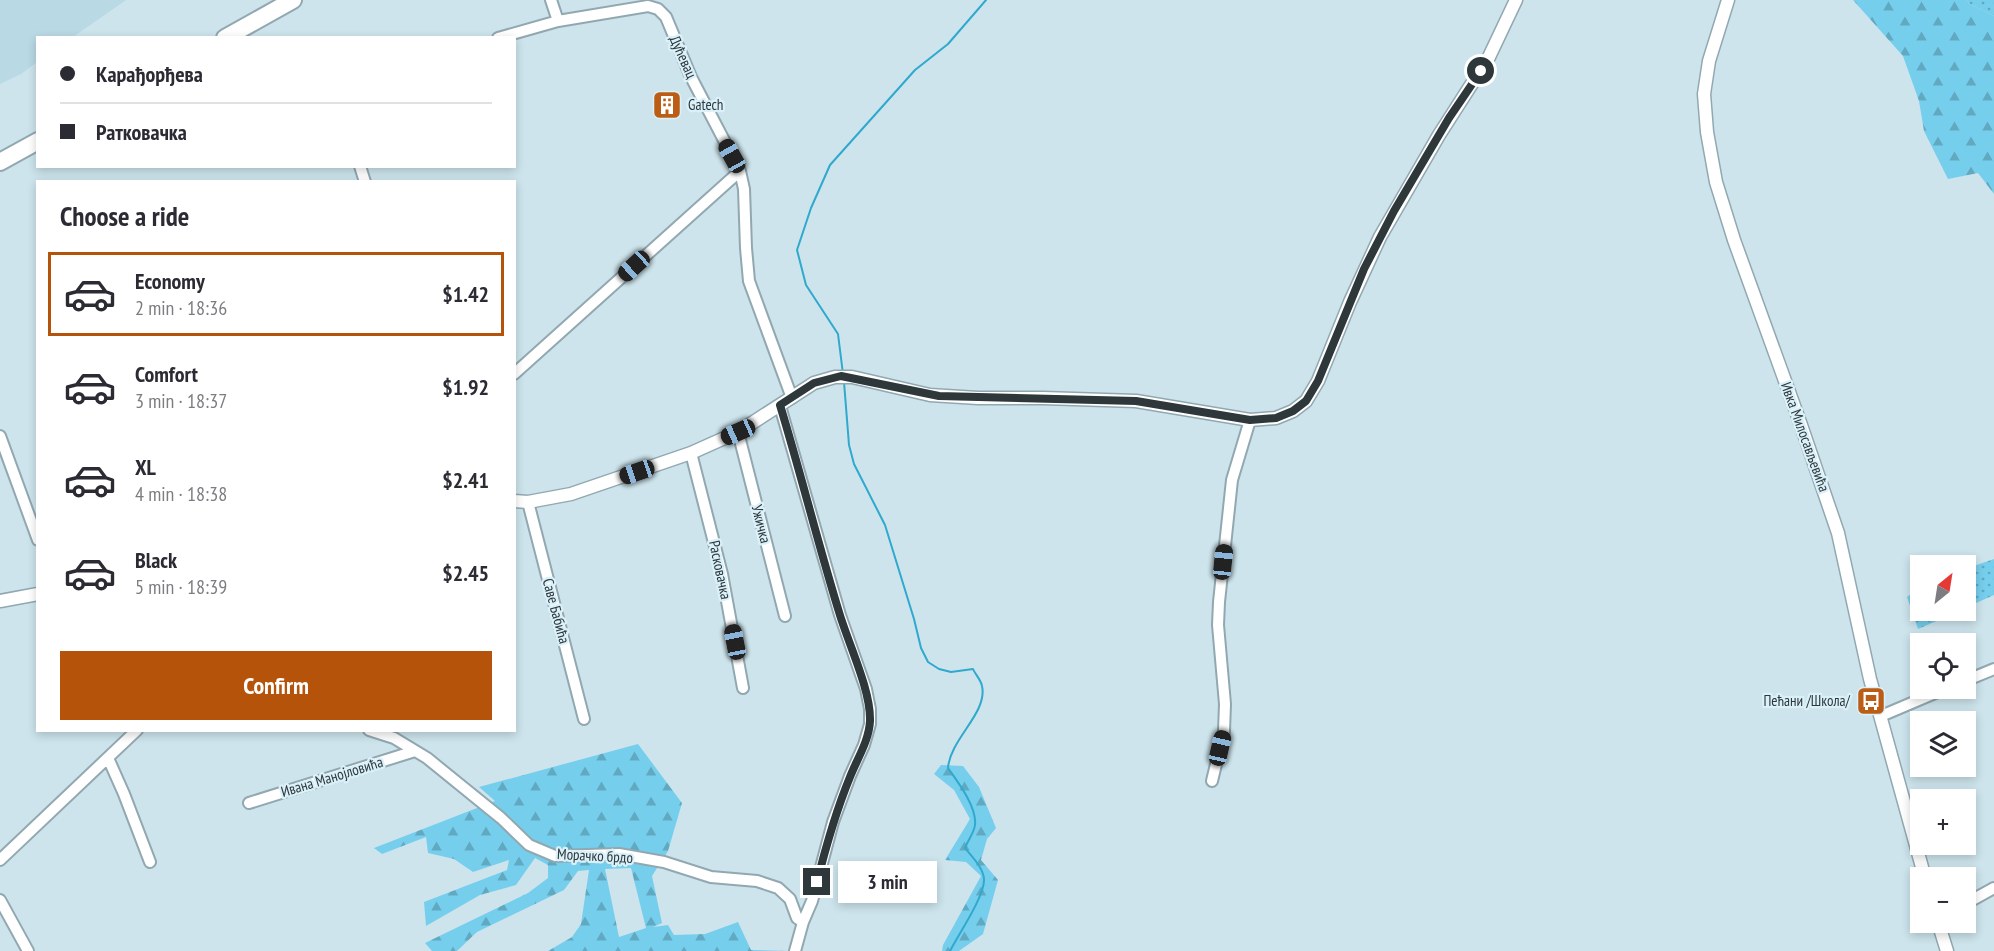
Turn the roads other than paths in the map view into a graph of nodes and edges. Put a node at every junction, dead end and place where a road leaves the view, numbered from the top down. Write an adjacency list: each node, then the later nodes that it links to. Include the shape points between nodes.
1 (293, 0): 6 (main road)
2 (551, 0): 5 (street)
3 (1516, 0): 14 (street, via 1485,64 1380,237 1312,392 1293,411 1276,418)
4 (1728, 0): 30 (street, Ивка Милосављевића, via 1709,61 1704,94 1716,182 1838,533)
5 (558, 21): 7 (street, Дућевац); 10 (street, Дућевац, via 648,6 658,9 666,17 691,77)
6 (229, 36)
7 (505, 36)
8 (36, 142): 9 (main road)
9 (0, 162)
10 (740, 171): 11 (street); 12 (street, Дућевац, via 749,281)
11 (516, 372)
12 (792, 398): 13 (street); 14 (street, via 814,383 847,377 930,395 1136,401)
13 (780, 405): 15 (street); 44 (street, via 870,709 864,745 833,822)
14 (1250, 420): 36 (street, via 1232,480 1220,592 1218,625 1225,688 1224,722)
15 (738, 432): 17 (street); 25 (street, Ужичка)
16 (0, 436): 19 (street)
17 (691, 453): 21 (street, via 571,494); 28 (street, Расковачка, via 722,574)
18 (0, 460): 19 (street)
19 (11, 471): 22 (street)
20 (516, 501): 21 (street)
21 (528, 502): 31 (street, Саве Бабића)
22 (36, 535)
23 (36, 594): 24 (street)
24 (0, 601)
25 (785, 616)
26 (1994, 669): 27 (street)
27 (1976, 676)
28 (743, 688)
29 (1921, 699): 30 (street)
30 (1881, 716): 40 (street, Ивка Милосављевића)
31 (584, 719)
32 (135, 732): 35 (street)
33 (375, 732): 34 (street, Морачко брдо)
34 (415, 751): 37 (street, Ивана Манојловића); 44 (street, Морачко брдо, via 501,818 529,845 555,856 619,854 664,862 711,877 757,881 778,888 790,899 796,918)
35 (108, 758): 38 (street); 39 (street)
36 (1212, 781)
37 (249, 803)
38 (0, 860)
39 (150, 862)
40 (1922, 867)
41 (1994, 888): 42 (street)
42 (1976, 898)
43 (0, 900): 46 (street)
44 (803, 922): 47 (street)
45 (1941, 933): 48 (street)
46 (28, 951)
47 (795, 951)
48 (1947, 951)

